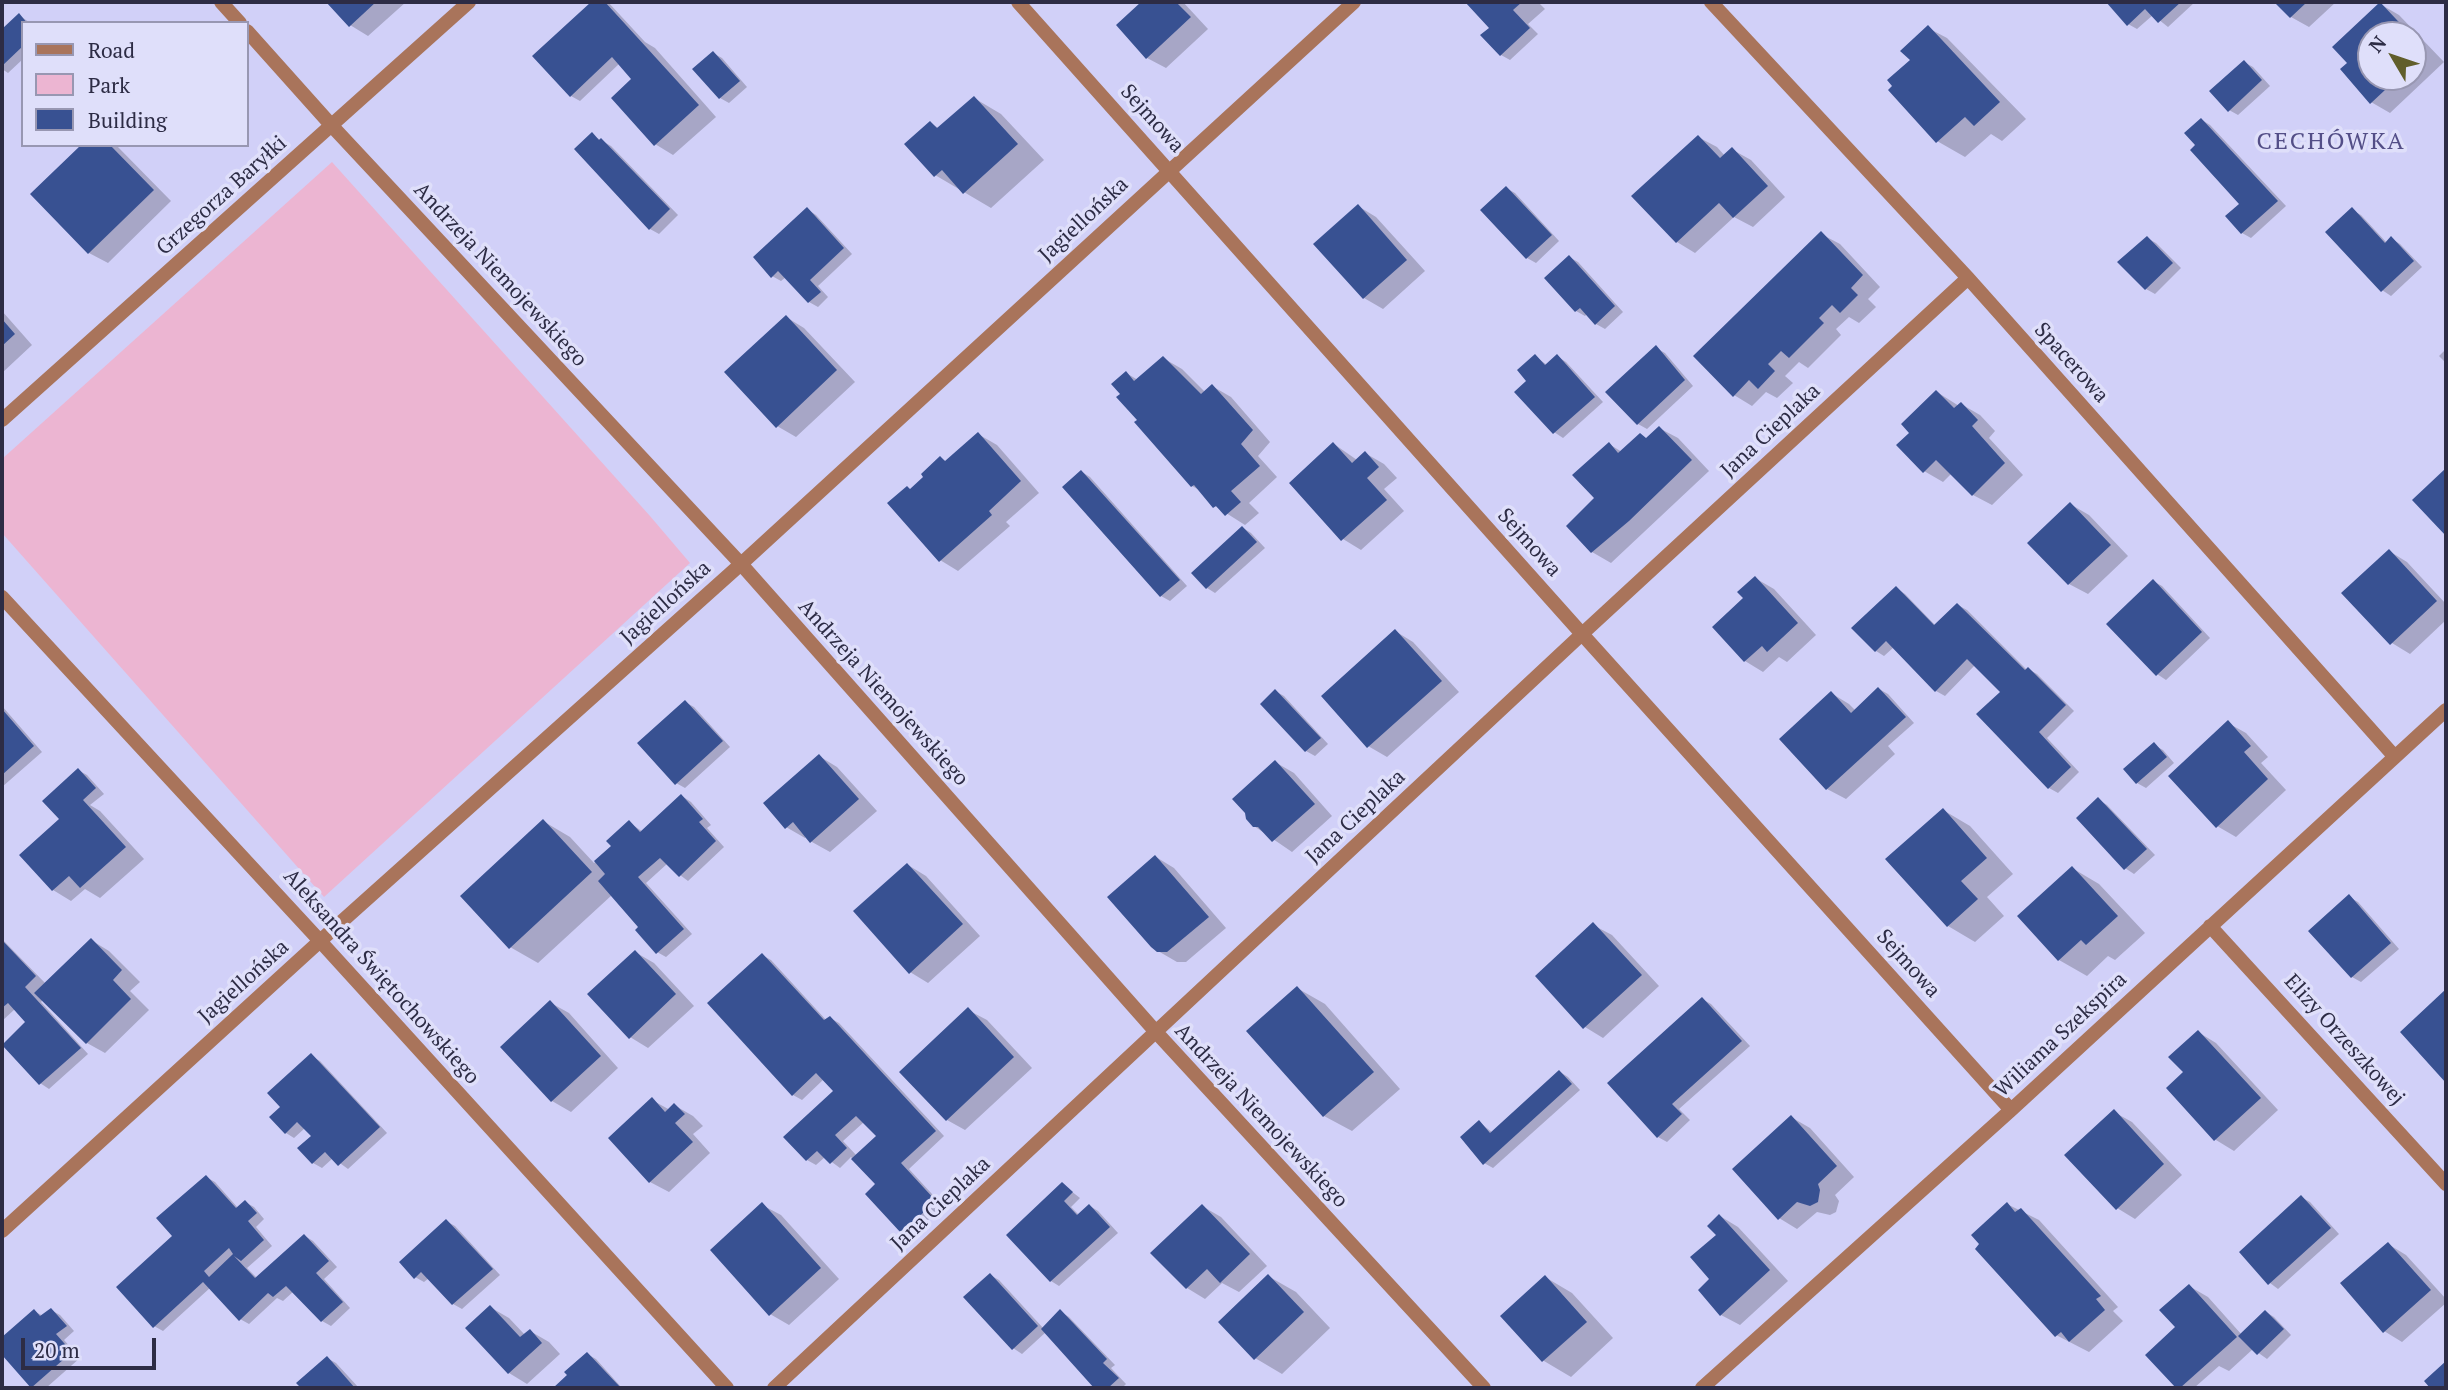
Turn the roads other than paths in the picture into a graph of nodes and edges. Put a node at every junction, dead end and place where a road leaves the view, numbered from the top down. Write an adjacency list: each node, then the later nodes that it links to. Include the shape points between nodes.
1 (221, 2): 6 (street)
2 (469, 2): 8 (street, Grzegorza Baryłki)
3 (1018, 2): 9 (street, Sejmowa)
4 (1354, 2): 9 (street, Jagiellońska)
5 (1711, 2): 10 (street, Spacerowa)
6 (238, 21)
7 (248, 32): 8 (street, Andrzeja Niemojewskiego)
8 (332, 127): 11 (street, Grzegorza Baryłki); 12 (street, Andrzeja Niemojewskiego)
9 (1169, 170): 12 (street, Jagiellońska); 14 (street, Sejmowa)
10 (1968, 278): 14 (street, Jana Cieplaka); 16 (street, Spacerowa)
11 (2, 420)
12 (741, 564): 18 (street, Jagiellońska); 19 (street, Andrzeja Niemojewskiego)
13 (2, 597): 18 (street, Aleksandra Świętochowskiego)
14 (1582, 634): 19 (street, Jana Cieplaka); 20 (street, Sejmowa)
15 (2446, 710): 16 (street, Wiliama Szekspira)
16 (2395, 757): 17 (street, Wiliama Szekspira)
17 (2210, 926): 20 (street, Wiliama Szekspira); 21 (street, Elizy Orzeszkowej)
18 (320, 941): 22 (street, Jagiellońska); 23 (street, Aleksandra Świętochowskiego)
19 (1156, 1032): 24 (street, Jana Cieplaka); 25 (street, Andrzeja Niemojewskiego)
20 (2011, 1110): 26 (street, Wiliama Szekspira)
21 (2446, 1184)
22 (2, 1231)
23 (727, 1388)
24 (774, 1388)
25 (1484, 1388)
26 (1702, 1388)

